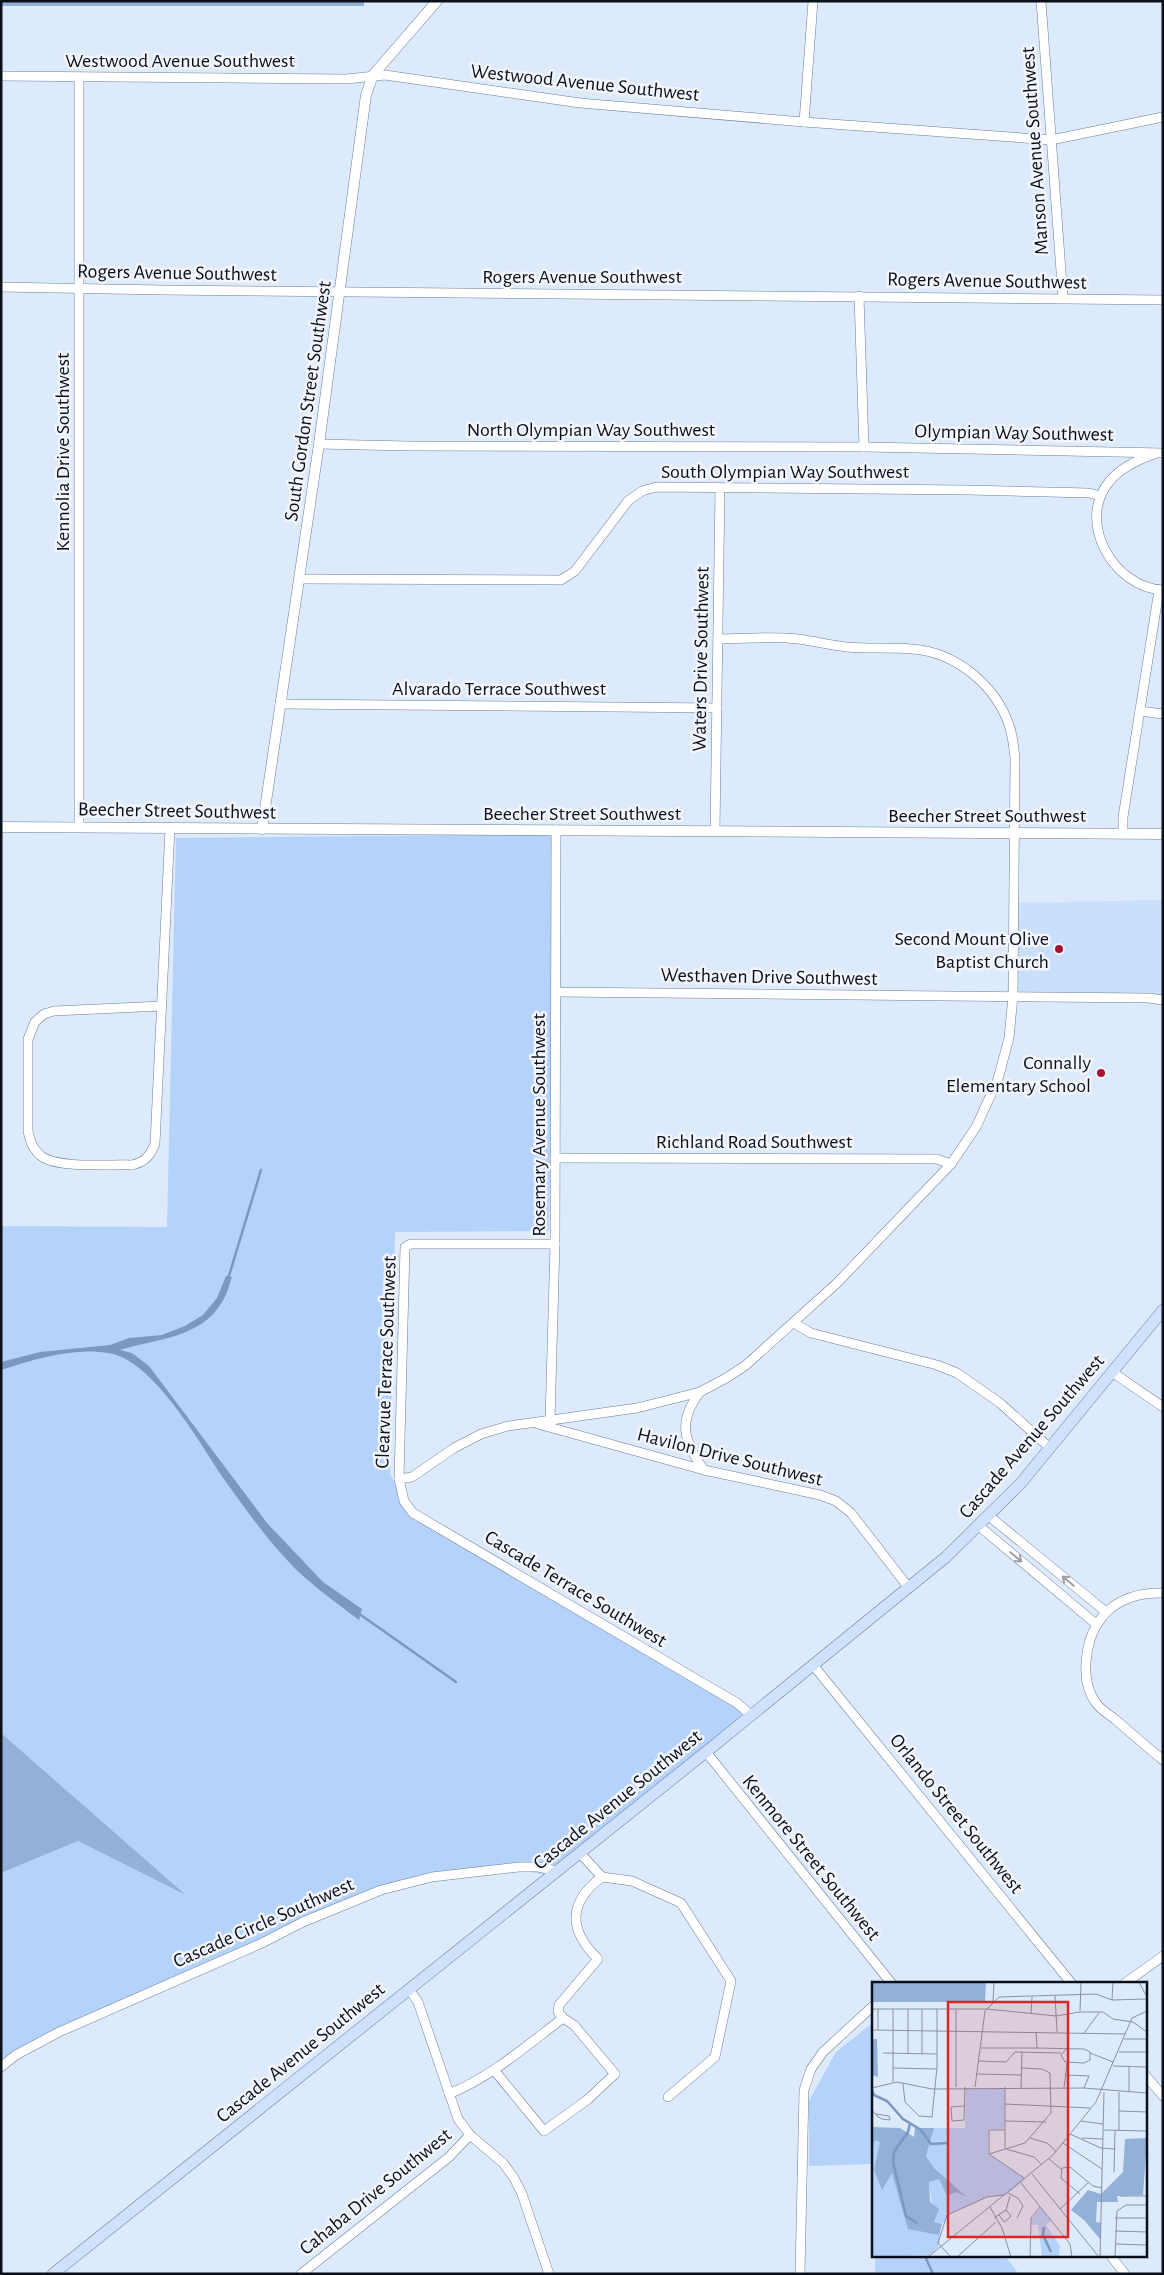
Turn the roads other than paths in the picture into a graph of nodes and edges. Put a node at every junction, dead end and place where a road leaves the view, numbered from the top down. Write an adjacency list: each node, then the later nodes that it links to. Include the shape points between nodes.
1 (437, 1): 4 (street, South Gordon Street Southwest)
2 (813, 1): 8 (street)
3 (1041, 1): 9 (street, Manson Avenue Southwest)
4 (372, 75): 6 (street, Westwood Avenue Southwest, via 346,79); 8 (street, Westwood Avenue Southwest, via 580,103); 12 (street, South Gordon Street Southwest, via 366,95)
5 (1, 76): 6 (street, Westwood Avenue Southwest)
6 (80, 77): 11 (street, Kennolia Drive Southwest)
7 (1163, 117): 9 (street, Westwood Avenue Southwest)
8 (804, 122): 9 (street, Westwood Avenue Southwest)
9 (1051, 140): 14 (street, Manson Avenue Southwest)
10 (1, 287): 11 (street, Rogers Avenue Southwest)
11 (80, 288): 12 (street, Rogers Avenue Southwest); 29 (street, Kennolia Drive Southwest)
12 (340, 292): 13 (street, Rogers Avenue Southwest); 16 (street, South Gordon Street Southwest)
13 (858, 296): 14 (street, Rogers Avenue Southwest); 17 (street)
14 (1063, 298): 15 (street, Rogers Avenue Southwest)
15 (1163, 300)
16 (319, 444): 17 (street, North Olympian Way Southwest); 21 (street, South Gordon Street Southwest)
17 (864, 447): 18 (street, Olympian Way Southwest)
18 (1160, 453): 20 (street, via 1120,471)
19 (720, 488): 20 (street, South Olympian Way Southwest, via 968,490); 21 (street, South Olympian Way Southwest, via 656,487 642,491 628,501 575,571 561,580); 23 (street, Waters Drive Southwest)
20 (1101, 496): 22 (street, via 1097,528 1112,561 1132,581)
21 (299, 579): 24 (street, South Gordon Street Southwest)
22 (1161, 590): 26 (street)
23 (718, 639): 25 (street, Waters Drive Southwest); 34 (street, via 796,639 847,647 914,649 939,655 962,666 992,693 1010,729 1015,758)
24 (280, 704): 25 (street, Alvarado Terrace Southwest); 31 (street, South Gordon Street Southwest)
25 (717, 708): 33 (street, Waters Drive Southwest)
26 (1140, 711): 27 (street); 35 (street)
27 (1163, 714)
28 (1, 826): 29 (street, Beecher Street Southwest)
29 (80, 826): 30 (street, Beecher Street Southwest)
30 (170, 828): 31 (street, Beecher Street Southwest); 40 (street)
31 (262, 829): 32 (street, Beecher Street Southwest)
32 (556, 830): 33 (street, Beecher Street Southwest); 37 (street, Rosemary Avenue Southwest)
33 (715, 831): 34 (street, Beecher Street Southwest)
34 (1015, 832): 35 (street, Beecher Street Southwest); 38 (street)
35 (1123, 833): 36 (street, Beecher Street Southwest)
36 (1163, 834)
37 (556, 992): 38 (street, Westhaven Drive Southwest); 41 (street, Rosemary Avenue Southwest)
38 (1013, 996): 39 (street, Westhaven Drive Southwest); 42 (street, via 1009,1038 998,1079 976,1127)
39 (1163, 1000)
40 (162, 1006): 40 (street, via 155,1144 150,1156 142,1163 132,1165 57,1162 40,1155 31,1144 28,1131 28,1039 35,1022 54,1011)
41 (555, 1158): 42 (street, Richland Road Southwest, via 938,1159); 43 (street, Rosemary Avenue Southwest)
42 (951, 1164): 45 (street)
43 (555, 1244): 49 (street, Rosemary Avenue Southwest); 53 (street, Clearvue Terrace Southwest, via 411,1244 405,1247)
44 (1163, 1310): 46 (main road, Cascade Avenue Southwest)
45 (794, 1323): 47 (street, via 746,1365); 51 (street, via 812,1333 958,1373 1000,1403)
46 (1112, 1372): 48 (street); 51 (main road, Cascade Avenue Southwest)
47 (700, 1392): 49 (street, via 637,1408); 52 (street, via 688,1411 685,1431 690,1451)
48 (1163, 1407)
49 (550, 1420): 50 (street)
50 (534, 1422): 52 (street, Havilon Drive Southwest); 53 (street, via 481,1434 412,1477)
51 (1050, 1448): 54 (main road, Cascade Avenue Southwest)
52 (704, 1470): 56 (street, Havilon Drive Southwest, via 836,1501 851,1513)
53 (399, 1479): 61 (street, Cascade Terrace Southwest, via 404,1501 413,1513 737,1703)
54 (989, 1516): 55 (main road, Cascade Avenue Southwest); 58 (street, one-way to 54)
55 (979, 1526): 56 (main road, Cascade Avenue Southwest); 59 (street, one-way to 59)
56 (910, 1588): 60 (main road, Cascade Avenue Southwest)
57 (1163, 1592): 58 (street, via 1145,1592 1124,1599)
58 (1106, 1612): 59 (street)
59 (1096, 1624): 63 (street, via 1087,1646 1088,1690 1096,1704)
60 (814, 1665): 61 (main road, Cascade Avenue Southwest); 69 (street, Orlando Street Southwest)
61 (751, 1715): 62 (main road, Cascade Avenue Southwest)
62 (706, 1752): 64 (main road, Cascade Avenue Southwest); 68 (street, Kenmore Street Southwest)
63 (1163, 1760)
64 (580, 1853): 65 (main road, Cascade Avenue Southwest); 66 (street)
65 (557, 1871): 71 (main road, Cascade Avenue Southwest); 74 (street, Cascade Circle Southwest, via 519,1867 432,1877 381,1890 59,2032 16,2055)
66 (602, 1877): 73 (street, via 580,1901 575,1920 580,1936 598,1959 559,2005 558,2012); 79 (street, via 632,1881 681,1903 731,1981 715,2057)
67 (1163, 1956): 70 (street)
68 (890, 1982)
69 (1070, 1982)
70 (1127, 1982)
71 (409, 1989): 77 (street, via 418,2002); 82 (main road, Cascade Avenue Southwest)
72 (872, 2007): 85 (street, via 823,2052 811,2069 804,2090)
73 (563, 2018): 75 (street); 75 (street, via 574,2025 614,2074 580,2105 544,2131)
74 (1, 2068)
75 (494, 2070): 77 (street)
76 (1146, 2076): 78 (street)
77 (449, 2094): 80 (street, via 458,2119)
78 (1163, 2096)
79 (668, 2097)
80 (470, 2135): 83 (street, Cahaba Drive Southwest, via 449,2157); 84 (street, via 503,2163 514,2178)
81 (1113, 2258): 86 (street)
82 (52, 2274)
83 (301, 2274)
84 (549, 2274)
85 (800, 2274)
86 (1125, 2274)

